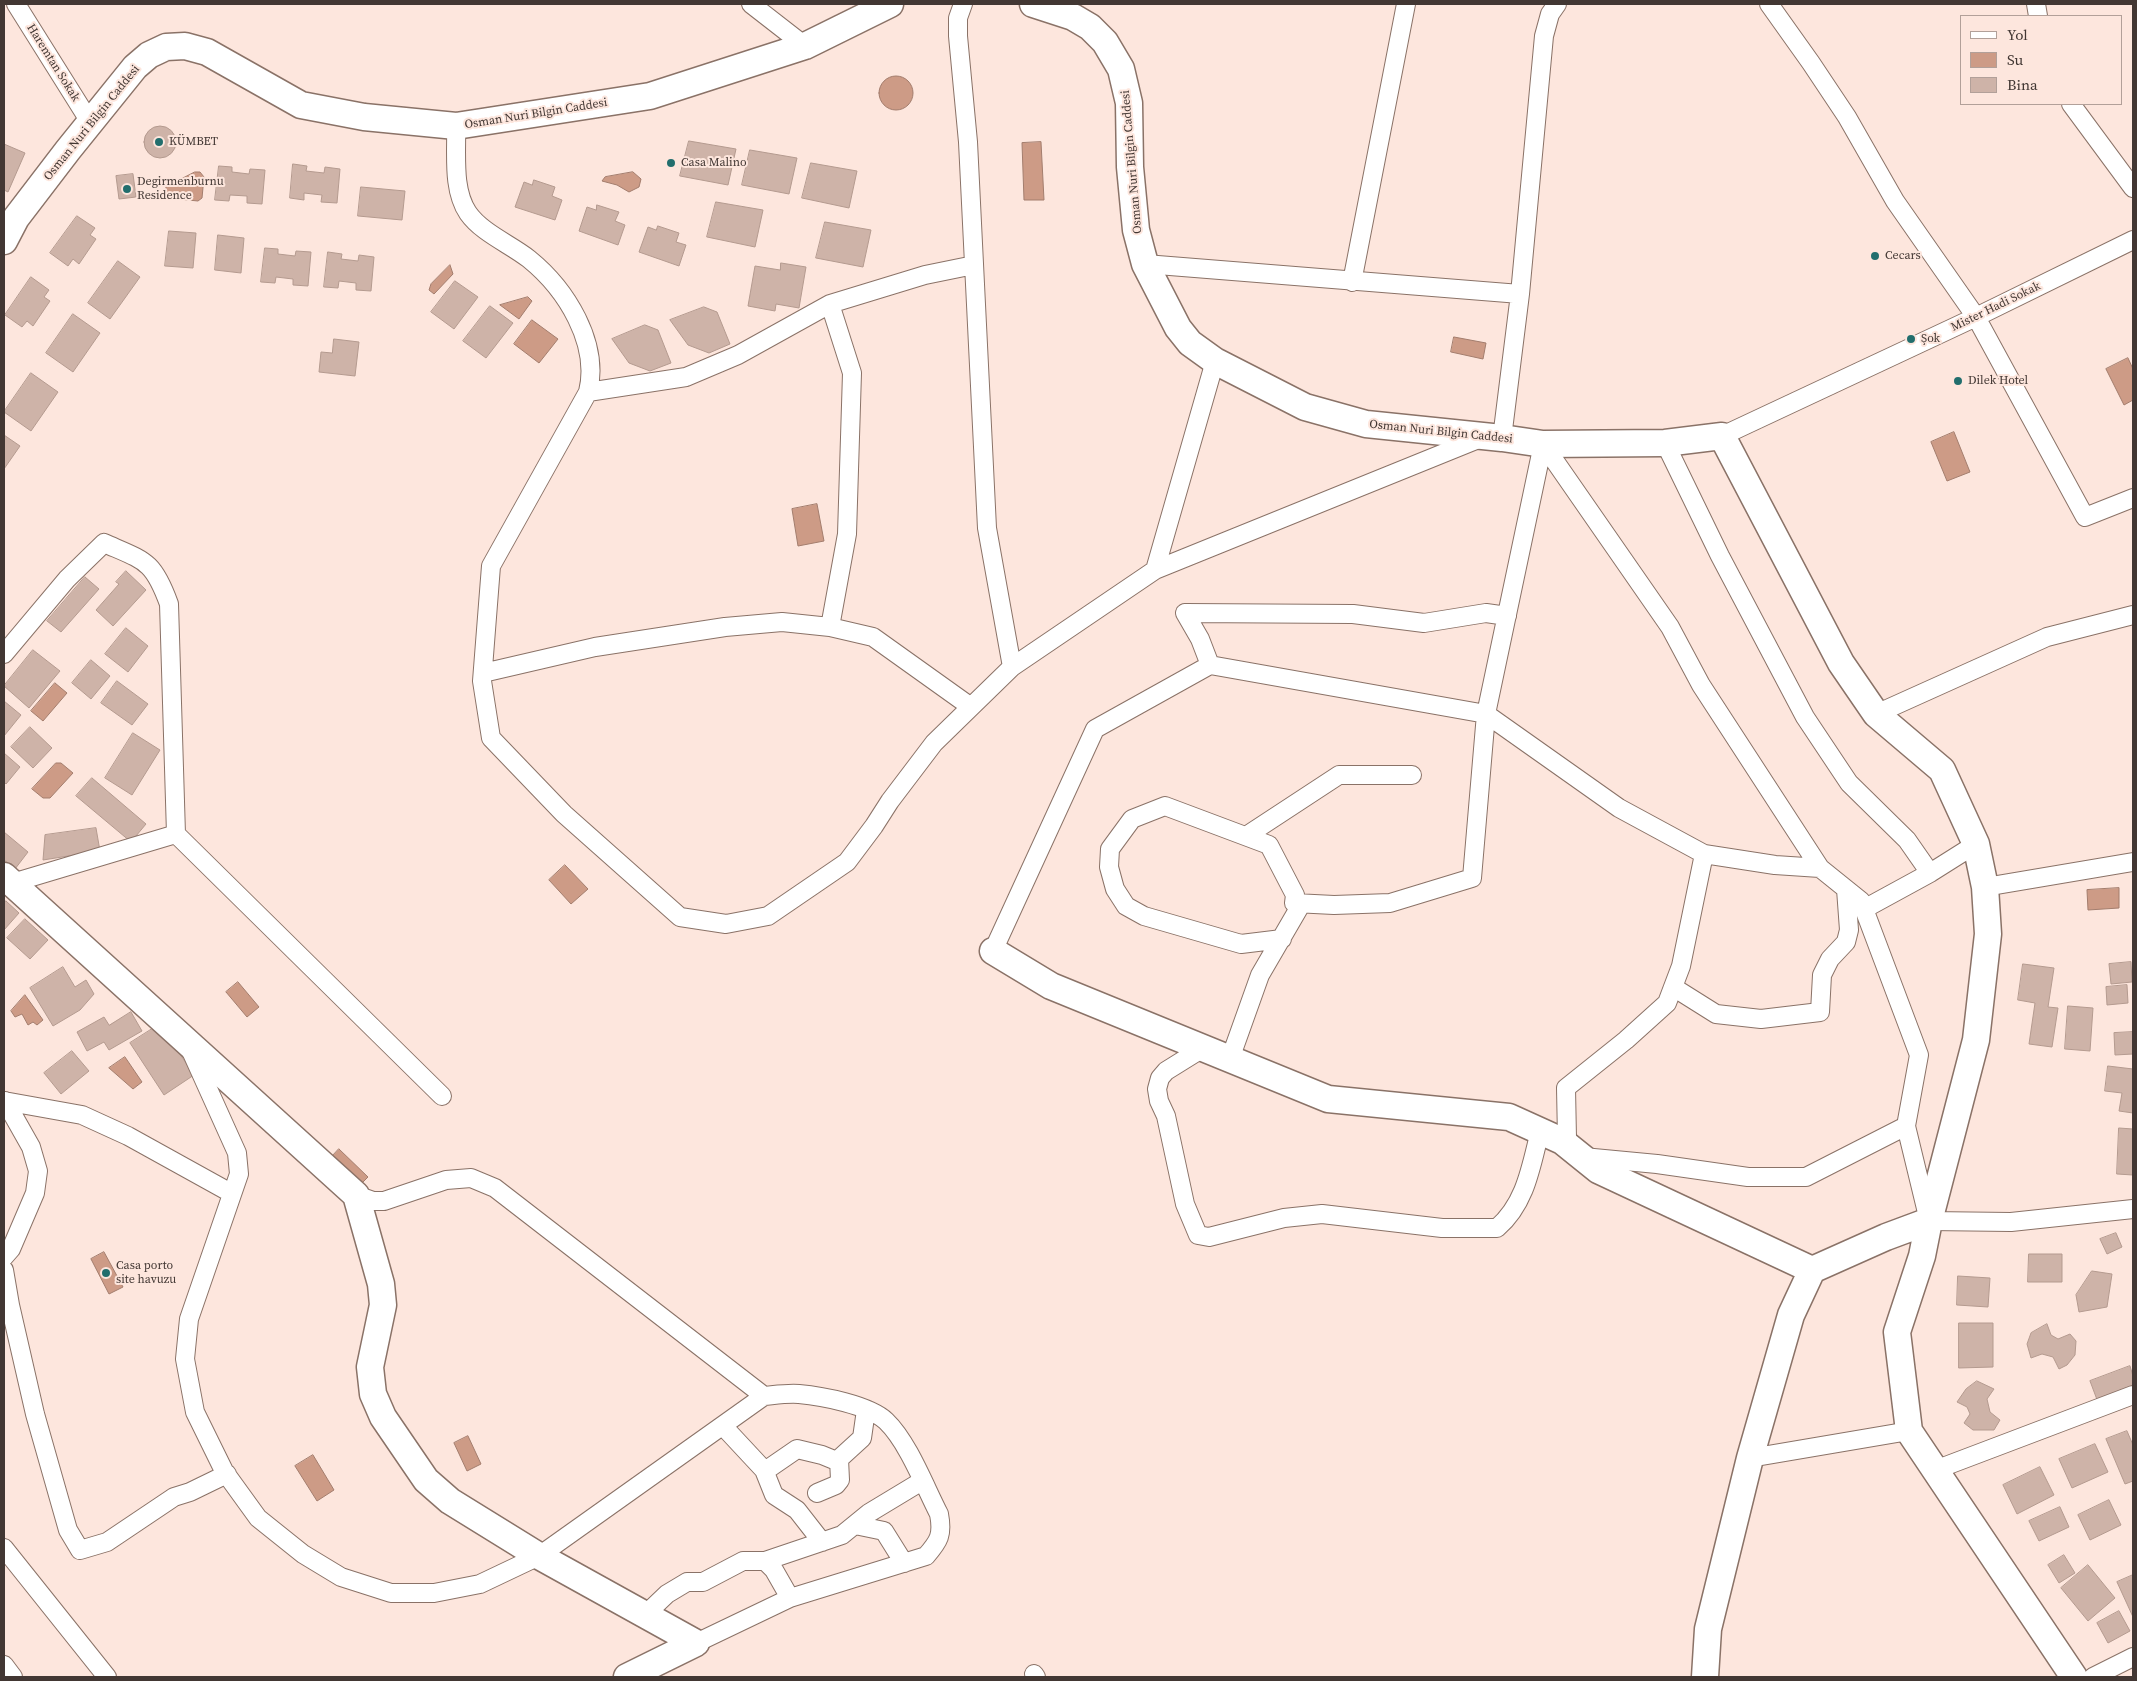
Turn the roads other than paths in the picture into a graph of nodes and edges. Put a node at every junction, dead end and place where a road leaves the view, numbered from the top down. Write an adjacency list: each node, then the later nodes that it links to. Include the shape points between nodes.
1 (16, 4): 11 (street, Haremtan Sokak)
2 (751, 4): 9 (street)
3 (890, 4): 9 (street, Osman Nuri Bilgin Caddesi)
4 (963, 4): 17 (street, via 958,18 958,36 968,142)
5 (1033, 4): 16 (street, Osman Nuri Bilgin Caddesi, via 1073,17 1090,27 1105,42 1121,69 1128,103 1136,230)
6 (1406, 4): 18 (street)
7 (1557, 4): 19 (street, via 1550,14 1544,36)
8 (1769, 4): 21 (street, via 1847,117 1894,201)
9 (805, 46): 12 (street, Osman Nuri Bilgin Caddesi, via 650,96)
10 (2072, 105): 13 (street)
11 (90, 122): 12 (street, Osman Nuri Bilgin Caddesi, via 135,67 149,55 166,47 185,46 207,52 301,105 364,117); 15 (street, Osman Nuri Bilgin Caddesi, via 16,218)
12 (456, 126): 23 (street, via 460,195 468,212 478,224 529,260 559,288 587,344 592,378)
13 (2133, 188)
14 (2133, 240): 21 (street, Mister Hadi Sokak)
15 (4, 241)
16 (1145, 264): 18 (street); 22 (street, Osman Nuri Bilgin Caddesi, via 1178,328 1190,343)
17 (974, 265): 20 (street, via 925,275); 35 (street, via 987,528)
18 (1352, 282): 19 (street)
19 (1520, 294): 25 (street)
20 (830, 304): 23 (street, via 738,355 686,377); 32 (street, via 852,373 847,534)
21 (1976, 317): 24 (street, Mister Hadi Sokak); 28 (street, via 2085,517)
22 (1215, 361): 25 (street, Osman Nuri Bilgin Caddesi, via 1314,410 1366,424); 29 (street)
23 (588, 392): 36 (street, via 491,566)
24 (1722, 436): 26 (street, Osman Nuri Bilgin Caddesi); 39 (street, via 1841,663)
25 (1493, 437): 27 (street, Osman Nuri Bilgin Caddesi); 29 (street)
26 (1665, 443): 27 (street, Osman Nuri Bilgin Caddesi); 47 (street, via 1805,717 1849,783 1907,840)
27 (1543, 444): 31 (street); 46 (street, via 1670,627 1701,685)
28 (2133, 498)
29 (1155, 570): 35 (street)
30 (2133, 615): 39 (street, via 2047,637)
31 (1507, 616): 34 (street, via 1486,613 1424,623 1353,614 1185,613); 38 (street)
32 (830, 627): 36 (street, via 782,622 724,627 595,647); 37 (street, via 873,637)
33 (4, 654): 41 (street, via 67,579 104,543 146,561 160,581 169,604)
34 (1210, 665): 38 (street); 54 (street, via 1095,729)
35 (1012, 668): 37 (street)
36 (483, 673): 37 (street, via 491,738 564,814 680,917 726,924 768,916 847,862 934,743)
37 (971, 707)
38 (1486, 714): 44 (street, via 1619,808); 51 (street, via 1472,878 1390,903)
39 (1876, 714): 43 (street, via 1942,770)
40 (1412, 775): 42 (street, via 1339,775)
41 (176, 834): 48 (street); 59 (street)
42 (1246, 836): 51 (street, via 1269,845 1295,895); 53 (street, via 1165,806 1148,812 1132,820 1110,849 1109,867 1115,889 1126,906 1170,924 1241,944)
43 (1976, 844): 47 (street); 49 (street)
44 (1704, 854): 46 (street); 55 (street, via 1681,966)
45 (2133, 862): 49 (street)
46 (1820, 868): 50 (street)
47 (1930, 873): 52 (street)
48 (8, 879): 56 (street)
49 (1985, 887): 67 (street, via 1988,934 1976,1040)
50 (1846, 889): 52 (street, via 1861,901); 55 (street, via 1849,930 1846,942 1830,958 1822,975 1820,1012 1761,1019 1716,1014)
51 (1294, 903): 53 (street, via 1299,908)
52 (1864, 909): 61 (street, via 1919,1055)
53 (1282, 938): 58 (street, via 1260,975)
54 (993, 951): 57 (street, via 1051,986)
55 (1673, 986): 63 (street, via 1667,1003 1566,1088 1566,1138)
56 (185, 1039): 64 (street, via 237,1153 239,1174); 65 (street)
57 (1203, 1048): 58 (street); 62 (street, via 1166,1071 1157,1089 1185,1204 1198,1236 1209,1237 1284,1218 1322,1214 1442,1228 1497,1228 1517,1205)
58 (1230, 1059): 62 (street, via 1328,1099 1510,1117)
59 (442, 1096)
60 (4, 1101): 64 (street, via 82,1115 128,1136); 68 (street, via 31,1147 38,1171 35,1193 11,1249)
61 (1906, 1126): 63 (street, via 1806,1177 1748,1177); 67 (street)
62 (1540, 1131): 63 (street)
63 (1576, 1152): 70 (street, via 1598,1170)
64 (231, 1194): 80 (street, via 189,1319 185,1359 195,1412)
65 (356, 1195): 72 (street, via 384,1201 446,1180 471,1178 495,1188); 86 (street, via 381,1284 383,1305 370,1367 373,1394 383,1417 426,1480 450,1501)
66 (2133, 1209): 67 (street, via 2011,1222)
67 (1929, 1221): 70 (street); 75 (street, via 1922,1256 1897,1332)
68 (4, 1257)
69 (4, 1270): 80 (street, via 35,1414 68,1530 80,1550 106,1542 174,1497)
70 (1812, 1270): 76 (street, via 1791,1315)
71 (2133, 1395): 78 (street)
72 (764, 1396): 73 (street, via 797,1394 828,1398); 74 (street)
73 (866, 1410): 77 (street, via 862,1438); 81 (street, via 885,1420 899,1437)
74 (723, 1426): 79 (street); 86 (street)
75 (1909, 1431): 76 (street); 78 (street)
76 (1750, 1458): 97 (street, via 1708,1629)
77 (839, 1462): 79 (street, via 797,1449); 82 (street, via 840,1480)
78 (1935, 1470): 98 (street)
79 (765, 1472): 84 (street, via 774,1495 797,1510)
80 (227, 1474): 86 (street, via 258,1518 302,1554 341,1577 391,1593 434,1593 480,1584)
81 (922, 1481): 83 (street); 88 (street, via 939,1514 942,1528 938,1542 926,1556)
82 (817, 1493)
83 (855, 1525): 84 (street, via 842,1535); 88 (street, via 884,1531)
84 (822, 1542): 87 (street)
85 (4, 1548): 95 (street)
86 (539, 1556): 90 (street)
87 (765, 1561): 89 (street); 90 (street, via 743,1560 702,1582 687,1582 667,1594)
88 (904, 1562): 89 (street)
89 (790, 1598): 91 (street)
90 (645, 1615): 91 (street)
91 (696, 1643): 96 (street)
92 (2133, 1657): 99 (street)
93 (4, 1665): 94 (street)
94 (13, 1677)
95 (107, 1677)
96 (627, 1677)
97 (1705, 1677)
98 (2074, 1677)
99 (2093, 1677)

